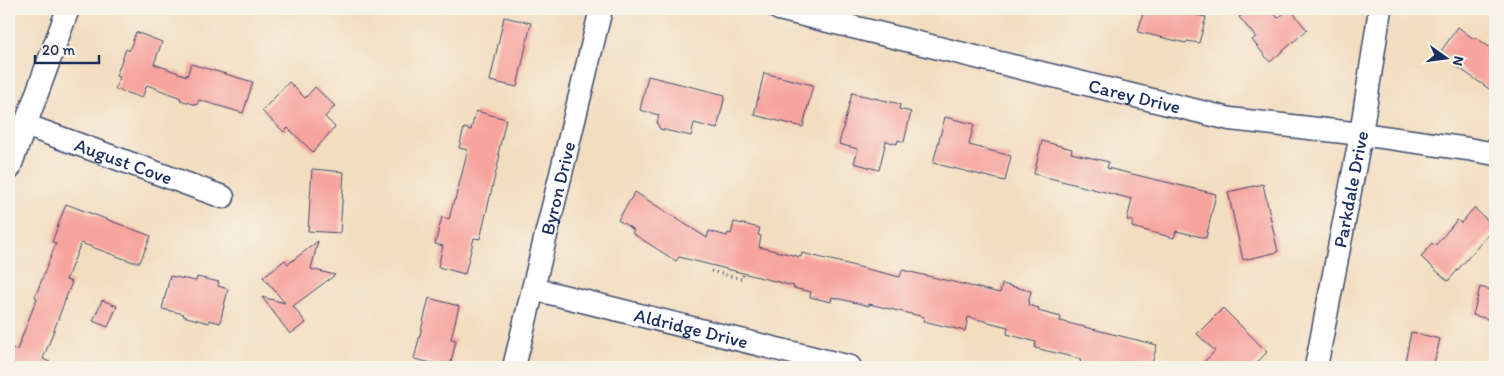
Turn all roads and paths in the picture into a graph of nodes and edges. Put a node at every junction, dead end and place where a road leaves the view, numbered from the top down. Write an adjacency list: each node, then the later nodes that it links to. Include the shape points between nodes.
1 (68, 9): 5 (street)
2 (601, 9): 12 (street, Byron Drive)
3 (778, 9): 6 (street, Carey Drive, via 1230,119)
4 (1380, 9): 6 (street, Parkdale Drive)
5 (25, 125): 8 (street); 9 (street, August Cove)
6 (1361, 134): 7 (street, Carey Drive); 15 (street, Parkdale Drive)
7 (1495, 154)
8 (9, 168)
9 (223, 197)
10 (711, 271): 11 (path, via 742,279)
11 (744, 272)
12 (534, 288): 13 (street, Byron Drive); 14 (street, Aldridge Drive)
13 (514, 367)
14 (850, 367)
15 (1316, 367)

